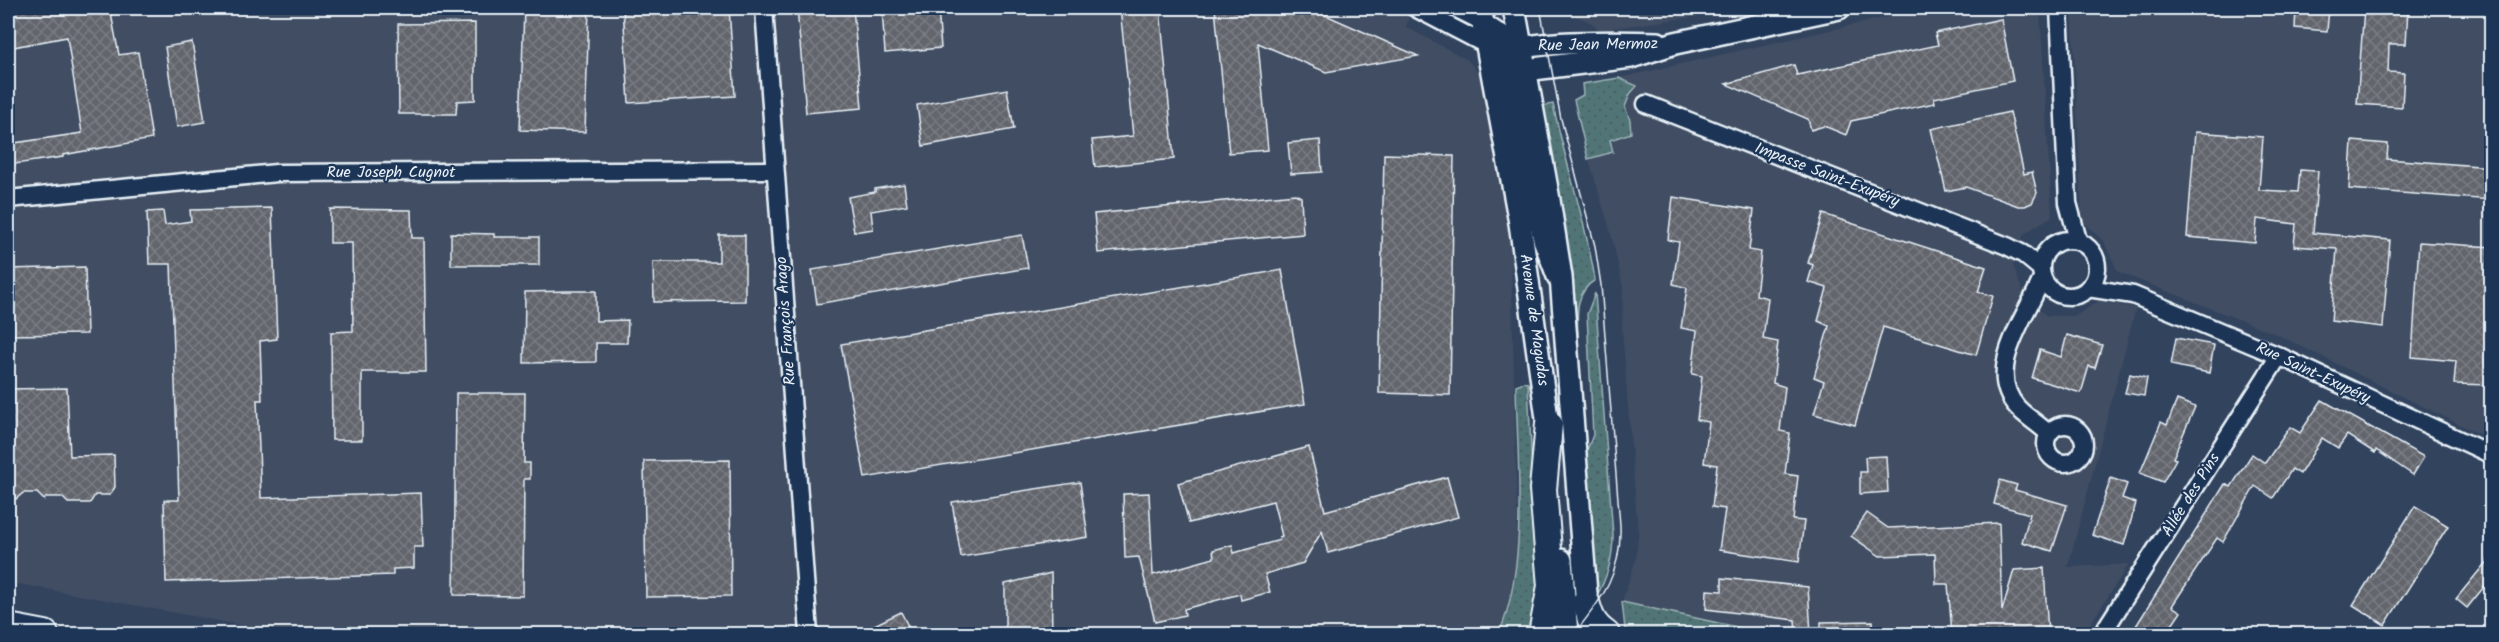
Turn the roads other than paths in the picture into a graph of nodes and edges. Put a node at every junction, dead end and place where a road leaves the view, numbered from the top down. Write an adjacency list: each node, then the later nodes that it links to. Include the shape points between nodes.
1 (764, 8): 12 (street, Rue François Arago)
2 (1415, 8): 9 (street)
3 (1455, 8): 7 (street)
4 (1839, 8): 8 (main road, Rue Jean Mermoz)
5 (2059, 8): 14 (street)
6 (1509, 10): 9 (main road, Avenue de Magudas)
7 (1482, 15): 9 (main road, Avenue de Magudas)
8 (1675, 43): 9 (main road, Rue Jean Mermoz); 10 (main road, Rue Jean Mermoz, via 1631,57)
9 (1504, 47): 10 (main road, Avenue de Magudas); 21 (street, via 1537,221); 24 (main road, Avenue de Magudas, via 1494,81 1526,258)
10 (1525, 70): 21 (main road, Avenue de Magudas)
11 (1646, 104): 16 (street, Impasse Saint-Exupéry)
12 (775, 170): 13 (street, Rue Joseph Cugnot, via 277,172); 30 (street, Rue François Arago)
13 (8, 199)
14 (2068, 203): 15 (street); 16 (street, via 2064,222)
15 (2078, 240): 16 (street, via 2062,240); 17 (street, via 2095,257)
16 (2045, 260): 19 (street, via 2052,291); 22 (street)
17 (2097, 269): 18 (street); 20 (street, Rue Saint-Exupéry)
18 (2088, 288): 19 (street, via 2079,294); 20 (street, Rue Saint-Exupéry)
19 (2059, 294): 22 (street)
20 (2133, 295): 23 (street, Rue Saint-Exupéry)
21 (1563, 296): 27 (main road, Avenue de Magudas)
22 (2027, 311): 25 (street, via 2006,358 2004,378 2017,407)
23 (2279, 356): 26 (street, Rue Saint-Exupéry); 35 (street, Allée des Pins)
24 (1549, 423): 31 (highway, via 1543,489 1551,586); 32 (main road, Avenue de Magudas)
25 (2049, 434)
26 (2492, 455)
27 (1586, 602): 33 (main road, Avenue de Magudas); 34 (highway, via 1591,619)
28 (8, 627): 29 (highway)
29 (45, 634)
30 (809, 634)
31 (1542, 634)
32 (1567, 634)
33 (1588, 634)
34 (1606, 634)
35 (2102, 634)

